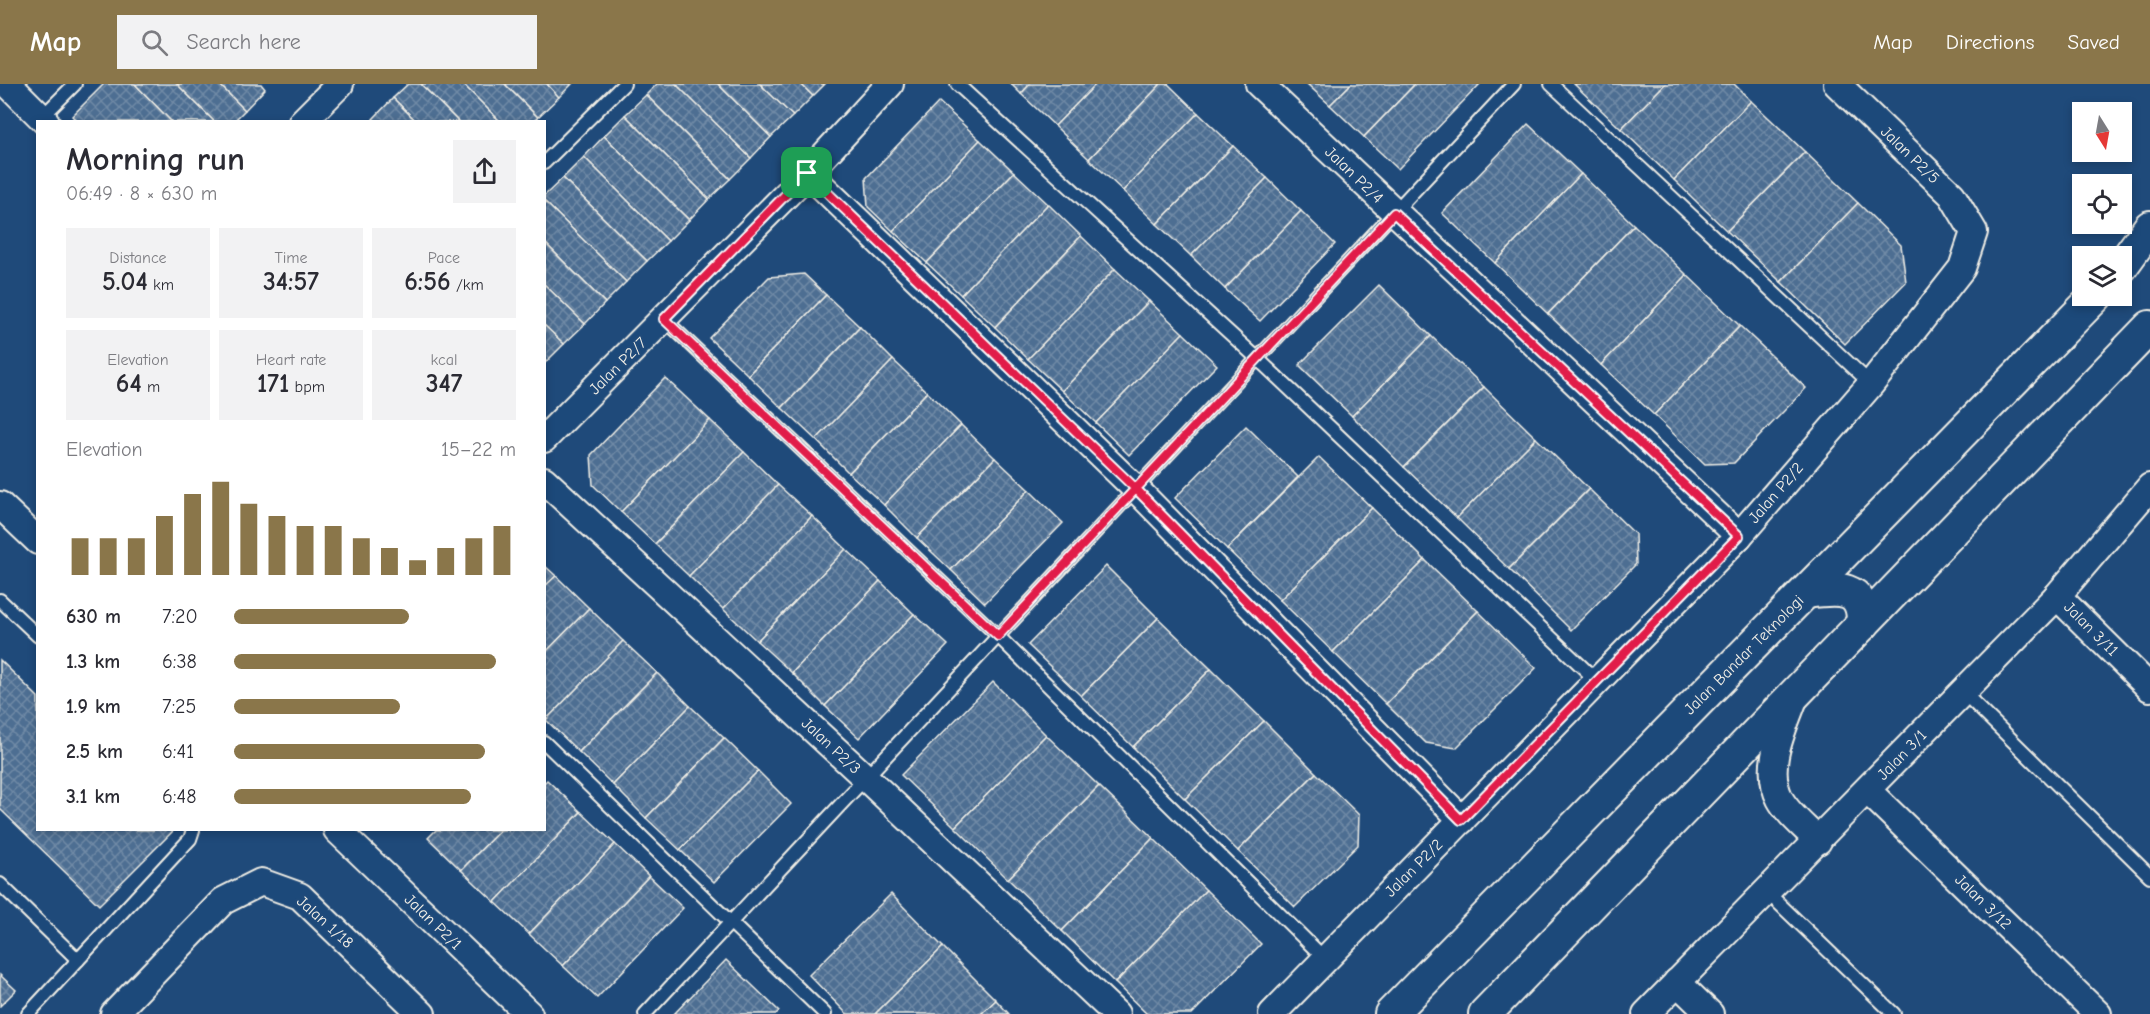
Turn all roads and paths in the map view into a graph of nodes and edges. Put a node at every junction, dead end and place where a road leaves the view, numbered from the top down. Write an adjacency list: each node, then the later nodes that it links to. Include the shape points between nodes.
1 (8, 84): 11 (street)
2 (75, 84): 11 (lane)
3 (340, 84): 12 (street)
4 (624, 84): 13 (lane)
5 (890, 84): 14 (street, Jalan P2/7)
6 (957, 84): 22 (lane)
7 (1259, 84): 15 (street, Jalan P2/4)
8 (1514, 84): 15 (lane)
9 (1551, 84): 23 (lane)
10 (1837, 84): 17 (street, Jalan P2/5, via 1953,195)
11 (44, 119)
12 (304, 120)
13 (546, 161)
14 (807, 173): 20 (street, Jalan P2/7); 26 (street)
15 (1394, 213): 22 (lane); 29 (street, Jalan P2/4)
16 (2150, 227): 18 (street)
17 (1974, 232): 23 (street, Jalan P2/2, via 1962,268)
18 (2132, 252)
19 (2086, 306): 31 (street, Jalan Bandar Teknologi)
20 (664, 319): 24 (street, Jalan P2/7); 36 (lane)
21 (2150, 327): 34 (street)
22 (1258, 359): 26 (lane); 37 (lane)
23 (1870, 384): 29 (street, Jalan P2/2)
24 (546, 438)
25 (546, 482): 42 (street, Jalan P2/3)
26 (1136, 489): 36 (lane); 44 (street)
27 (2148, 493): 32 (street, Jalan 3/1)
28 (0, 505): 30 (street)
29 (1739, 536): 37 (street, Jalan P2/2)
30 (36, 539)
31 (1806, 592): 34 (street, via 1845,590 1856,596 1864,607); 63 (street, Jalan Bandar Teknologi)
32 (2057, 596): 38 (street, Jalan 3/11); 39 (street, Jalan 3/1)
33 (0, 600): 35 (lane)
34 (1863, 624): 40 (street)
35 (36, 634)
36 (998, 636): 42 (lane); 52 (lane)
37 (1597, 681): 44 (street, Jalan P2/2)
38 (2150, 688)
39 (1963, 692): 43 (street, Jalan 3/1); 48 (lane)
40 (1796, 693): 47 (street, via 1772,778 1781,801); 64 (street)
41 (546, 744): 51 (lane)
42 (866, 778): 51 (lane); 61 (street, Jalan P2/3)
43 (1868, 790): 47 (street, Jalan 3/1); 68 (street, Jalan 3/12)
44 (1461, 820): 52 (street, Jalan P2/2)
45 (193, 831): 53 (lane, via 190,839)
46 (338, 831): 58 (street, Jalan P2/1)
47 (1818, 841): 50 (street, Jalan 3/1)
48 (2150, 876)
49 (0, 884): 53 (lane)
50 (1767, 892): 54 (street, Jalan 3/1); 67 (lane)
51 (731, 922): 59 (lane); 60 (lane)
52 (1324, 959): 62 (street, Jalan P2/2)
53 (78, 960): 55 (lane)
54 (1677, 982): 65 (street, Jalan 3/1); 66 (street)
55 (28, 1014)
56 (114, 1014): 57 (street, Jalan 1/18, via 223,900 261,882 300,896)
57 (422, 1014)
58 (529, 1014)
59 (645, 1014)
60 (825, 1014)
61 (1116, 1014)
62 (1272, 1014)
63 (1391, 1014)
64 (1485, 1014)
65 (1646, 1014)
66 (1710, 1014)
67 (1894, 1014)
68 (2098, 1014)

